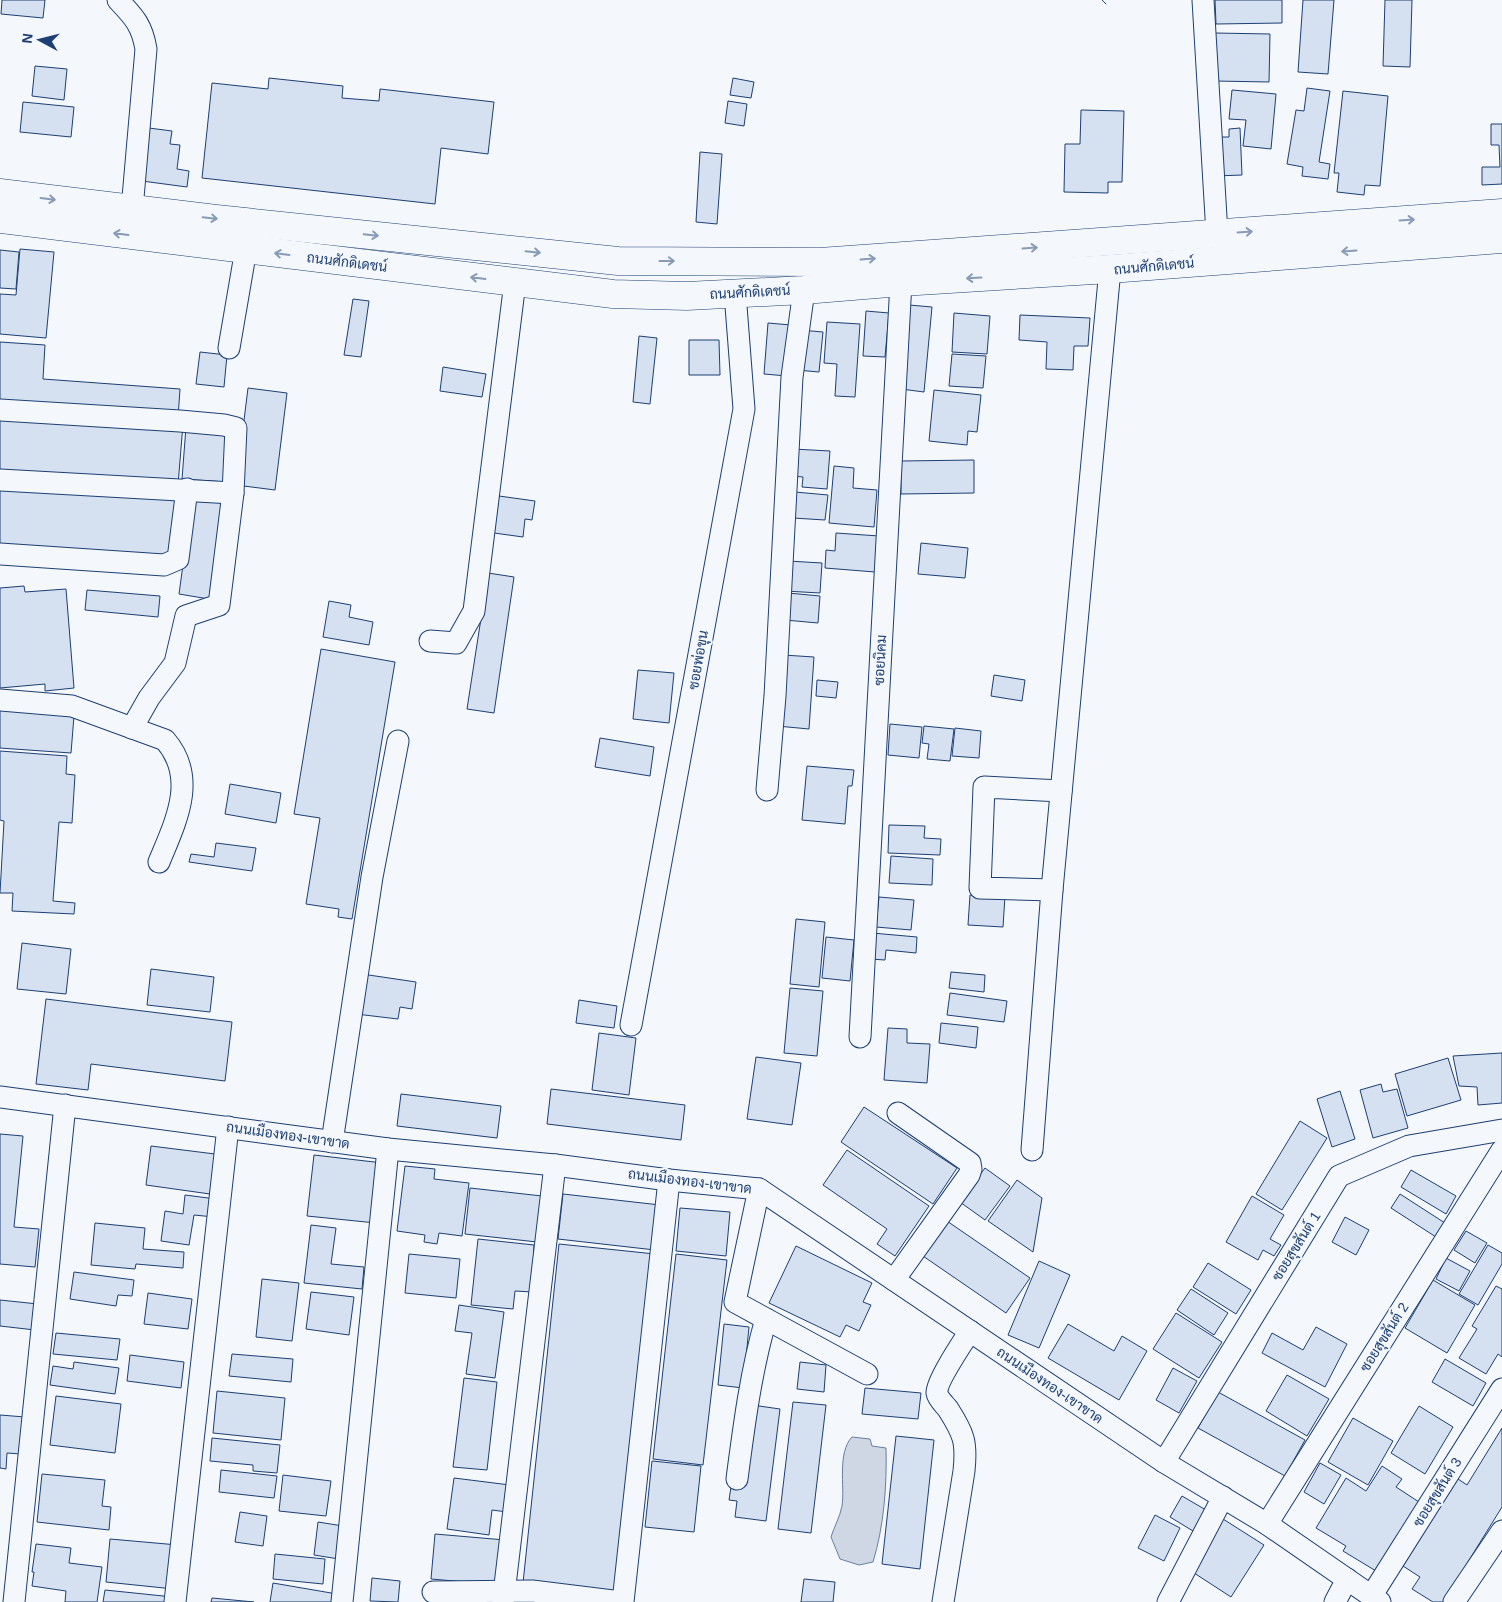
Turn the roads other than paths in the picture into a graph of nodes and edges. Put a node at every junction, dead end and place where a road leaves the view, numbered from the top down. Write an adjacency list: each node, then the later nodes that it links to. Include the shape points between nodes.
1 (118, 0): 4 (street, via 136,18 146,49)
2 (1203, 0): 7 (street)
3 (0, 193): 4 (main road, ถนนศักดิเดชน์, one-way to 4)
4 (132, 209): 7 (main road, ถนนศักดิเดชน์, one-way to 7, via 618,261 820,262)
5 (1502, 213): 7 (main road, ถนนศักดิเดชน์, one-way to 5)
6 (0, 219): 9 (main road, ถนนศักดิเดชน์, one-way to 6)
7 (1217, 234)
8 (1502, 239): 10 (main road, ถนนศักดิเดชน์, one-way to 10)
9 (246, 249): 11 (main road, ถนนศักดิเดชน์, one-way to 9); 15 (street)
10 (1110, 270): 12 (main road, ถนนศักดิเดชน์, one-way to 12); 26 (street)
11 (516, 282): 14 (main road, ถนนศักดิเดชน์, via 613,294 687,296); 21 (street, via 474,611 456,643)
12 (901, 282): 13 (main road, ถนนศักดิเดชน์); 30 (street, ซอยนิคม)
13 (804, 290): 14 (main road, ถนนศักดิเดชน์); 25 (street, via 792,377)
14 (734, 293): 29 (street, ซอยพ่อขุน, via 744,409)
15 (229, 348)
16 (0, 410): 19 (street, via 236,428)
17 (0, 480): 18 (street)
18 (187, 489): 19 (street); 20 (street, via 178,559 168,564)
19 (233, 493): 23 (street, via 219,605 186,616 175,663)
20 (0, 554)
21 (430, 641)
22 (0, 700): 23 (street, via 72,706)
23 (132, 728): 27 (street, via 165,740 174,751 182,773 181,799)
24 (398, 742): 36 (street, via 372,877)
25 (767, 790)
26 (1061, 791): 28 (street); 28 (street, via 984,787 980,888)
27 (159, 862)
28 (1052, 890): 38 (street)
29 (631, 1025)
30 (860, 1037)
31 (0, 1097): 32 (street, ถนนเมืองทอง-เขาขาด)
32 (65, 1105): 34 (street, ถนนเมืองทอง-เขาขาด); 57 (street)
33 (898, 1113): 43 (street, via 970,1163 971,1169)
34 (228, 1127): 36 (street, ถนนเมืองทอง-เขาขาด); 58 (street)
35 (1502, 1130): 48 (street, ซอยสุขสันต์ 1, via 1408,1146 1339,1176)
36 (332, 1142): 37 (street, ถนนเมืองทอง-เขาขาด)
37 (388, 1149): 40 (street, ถนนเมืองทอง-เขาขาด); 59 (street)
38 (1032, 1150)
39 (1502, 1150): 51 (street, ซอยสุขสันต์ 2)
40 (555, 1165): 41 (street, ถนนเมืองทอง-เขาขาด); 55 (street)
41 (669, 1180): 42 (street, ถนนเมืองทอง-เขาขาด); 60 (street)
42 (759, 1189): 43 (street, ถนนเมืองทอง-เขาขาด); 44 (street, via 735,1302)
43 (894, 1280): 45 (street, ถนนเมืองทอง-เขาขาด)
44 (766, 1319): 46 (street); 49 (street, via 744,1422)
45 (970, 1331): 48 (street, ถนนเมืองทอง-เขาขาด); 61 (street, via 937,1390 962,1432 966,1450)
46 (867, 1374)
47 (1502, 1388): 56 (street, ซอยสุขสันต์ 3)
48 (1164, 1462): 50 (street, ถนนเมืองทอง-เขาขาด)
49 (737, 1479)
50 (1223, 1497): 51 (street, ถนนเมืองทอง-เขาขาด); 62 (street)
51 (1266, 1524): 53 (street, ถนนเมืองทอง-เขาขาด)
52 (1502, 1531): 64 (street)
53 (1347, 1579): 56 (street, ถนนเมืองทอง-เขาขาด); 63 (street)
54 (433, 1592): 55 (street)
55 (503, 1597): 60 (street, via 548,1593)
56 (1376, 1599)
57 (14, 1602)
58 (175, 1602)
59 (342, 1602)
60 (622, 1602)
61 (943, 1602)
62 (1168, 1602)
63 (1335, 1602)
64 (1454, 1602)

